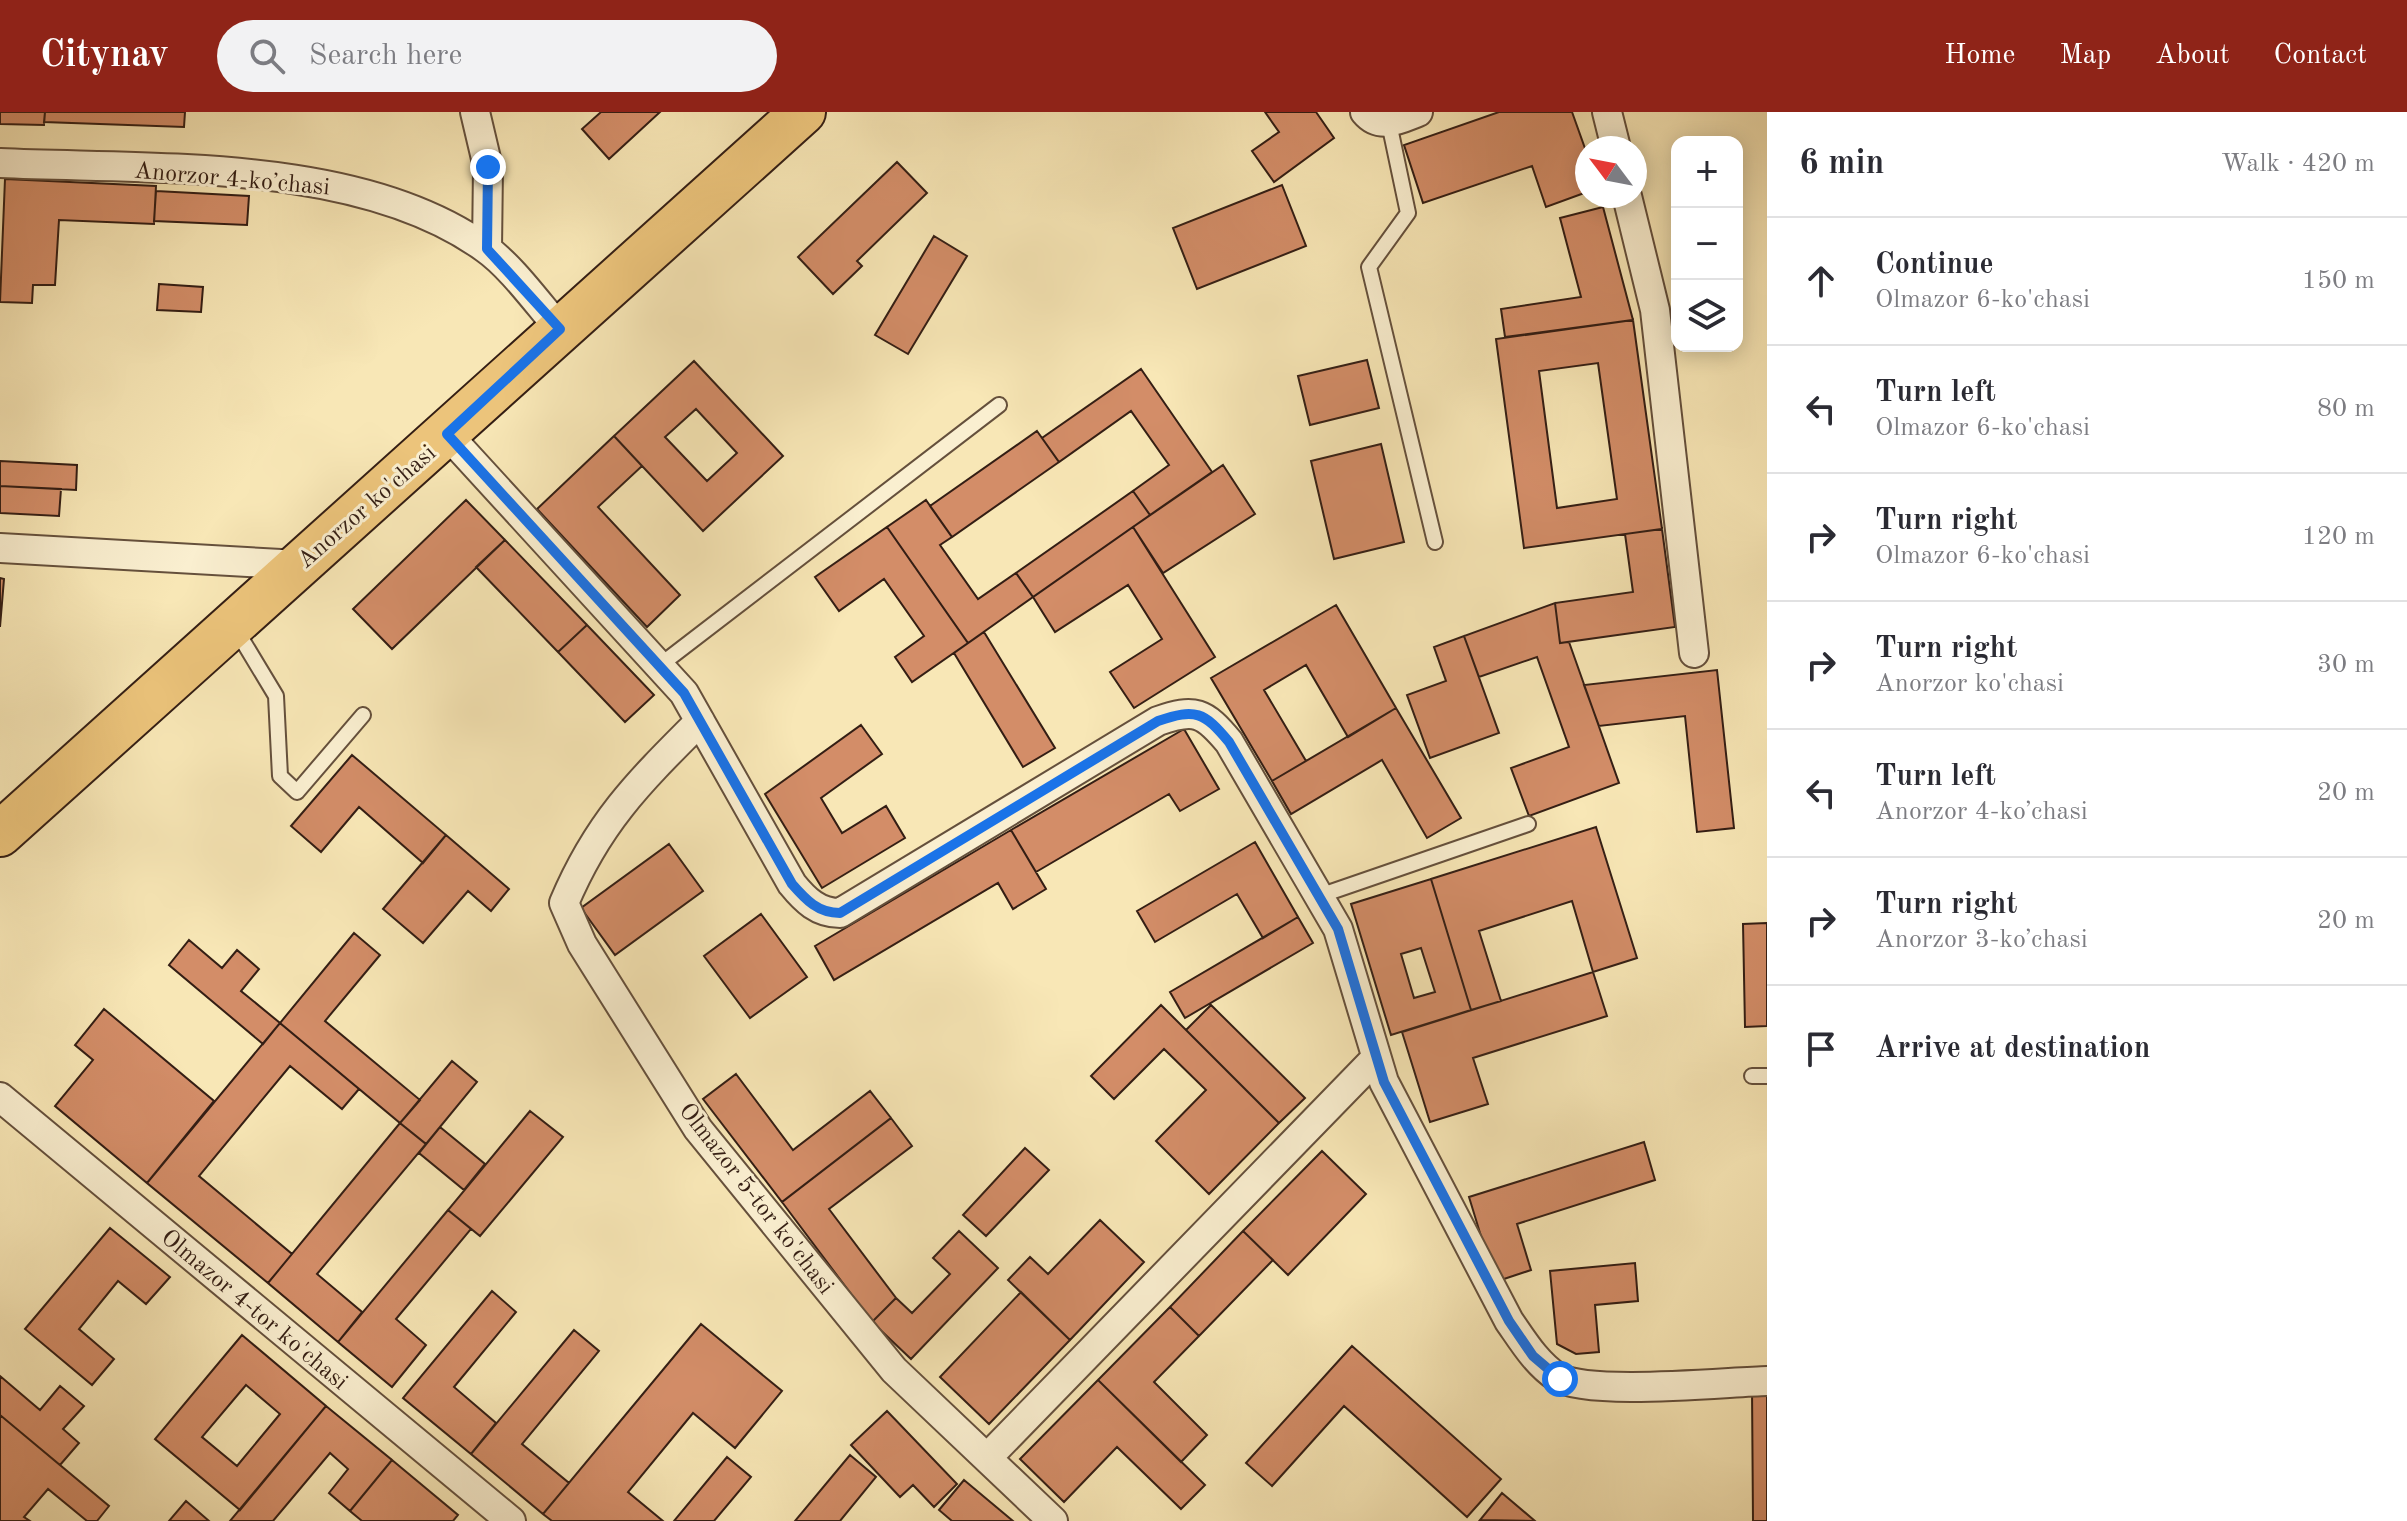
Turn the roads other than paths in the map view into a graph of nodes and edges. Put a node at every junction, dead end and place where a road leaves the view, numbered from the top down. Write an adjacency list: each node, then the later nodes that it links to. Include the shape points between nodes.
1 (475, 112): 9 (street, via 488,167)
2 (803, 112): 10 (main road, Anorzor ko'chasi)
3 (1418, 112): 5 (street)
4 (1607, 112): 6 (street)
5 (1377, 118): 13 (lane, via 1408,213 1369,267)
6 (1613, 136)
7 (0, 163): 9 (street, Аnorzor 4-koʼchasi, via 224,173 331,184 413,207)
8 (1630, 208): 17 (street, via 1655,310)
9 (487, 249): 10 (street, Аnorzor 4-koʼchasi)
10 (560, 329): 12 (main road, Anorzor ko'chasi)
11 (999, 405): 18 (lane)
12 (447, 434): 15 (main road, Anorzor ko'chasi); 18 (street)
13 (1435, 542)
14 (0, 548): 15 (street)
15 (299, 565): 16 (main road, Anorzor ko'chasi)
16 (232, 624): 19 (lane, via 276,696 280,776 297,792); 22 (main road, Anorzor ko'chasi)
17 (1694, 653)
18 (659, 666): 20 (street)
19 (363, 715)
20 (700, 721): 23 (street, via 792,884 829,913 840,913 1158,721 1185,711 1208,719 1229,742); 27 (street, Olmazor 5-tor ko'chasi, via 629,791 583,856 564,903 582,944 698,1129 894,1370)
21 (1528, 824): 23 (lane)
22 (0, 834)
23 (1319, 896): 24 (street, via 1338,929)
24 (1376, 1058): 26 (street, via 1509,1321 1533,1356 1560,1379 1599,1385); 27 (street)
25 (0, 1097): 28 (street, Olmazor 4-tor ko'chasi)
26 (1767, 1381)
27 (987, 1458): 29 (street, Olmazor 5-tor ko'chasi)
28 (511, 1521)
29 (1053, 1521)

